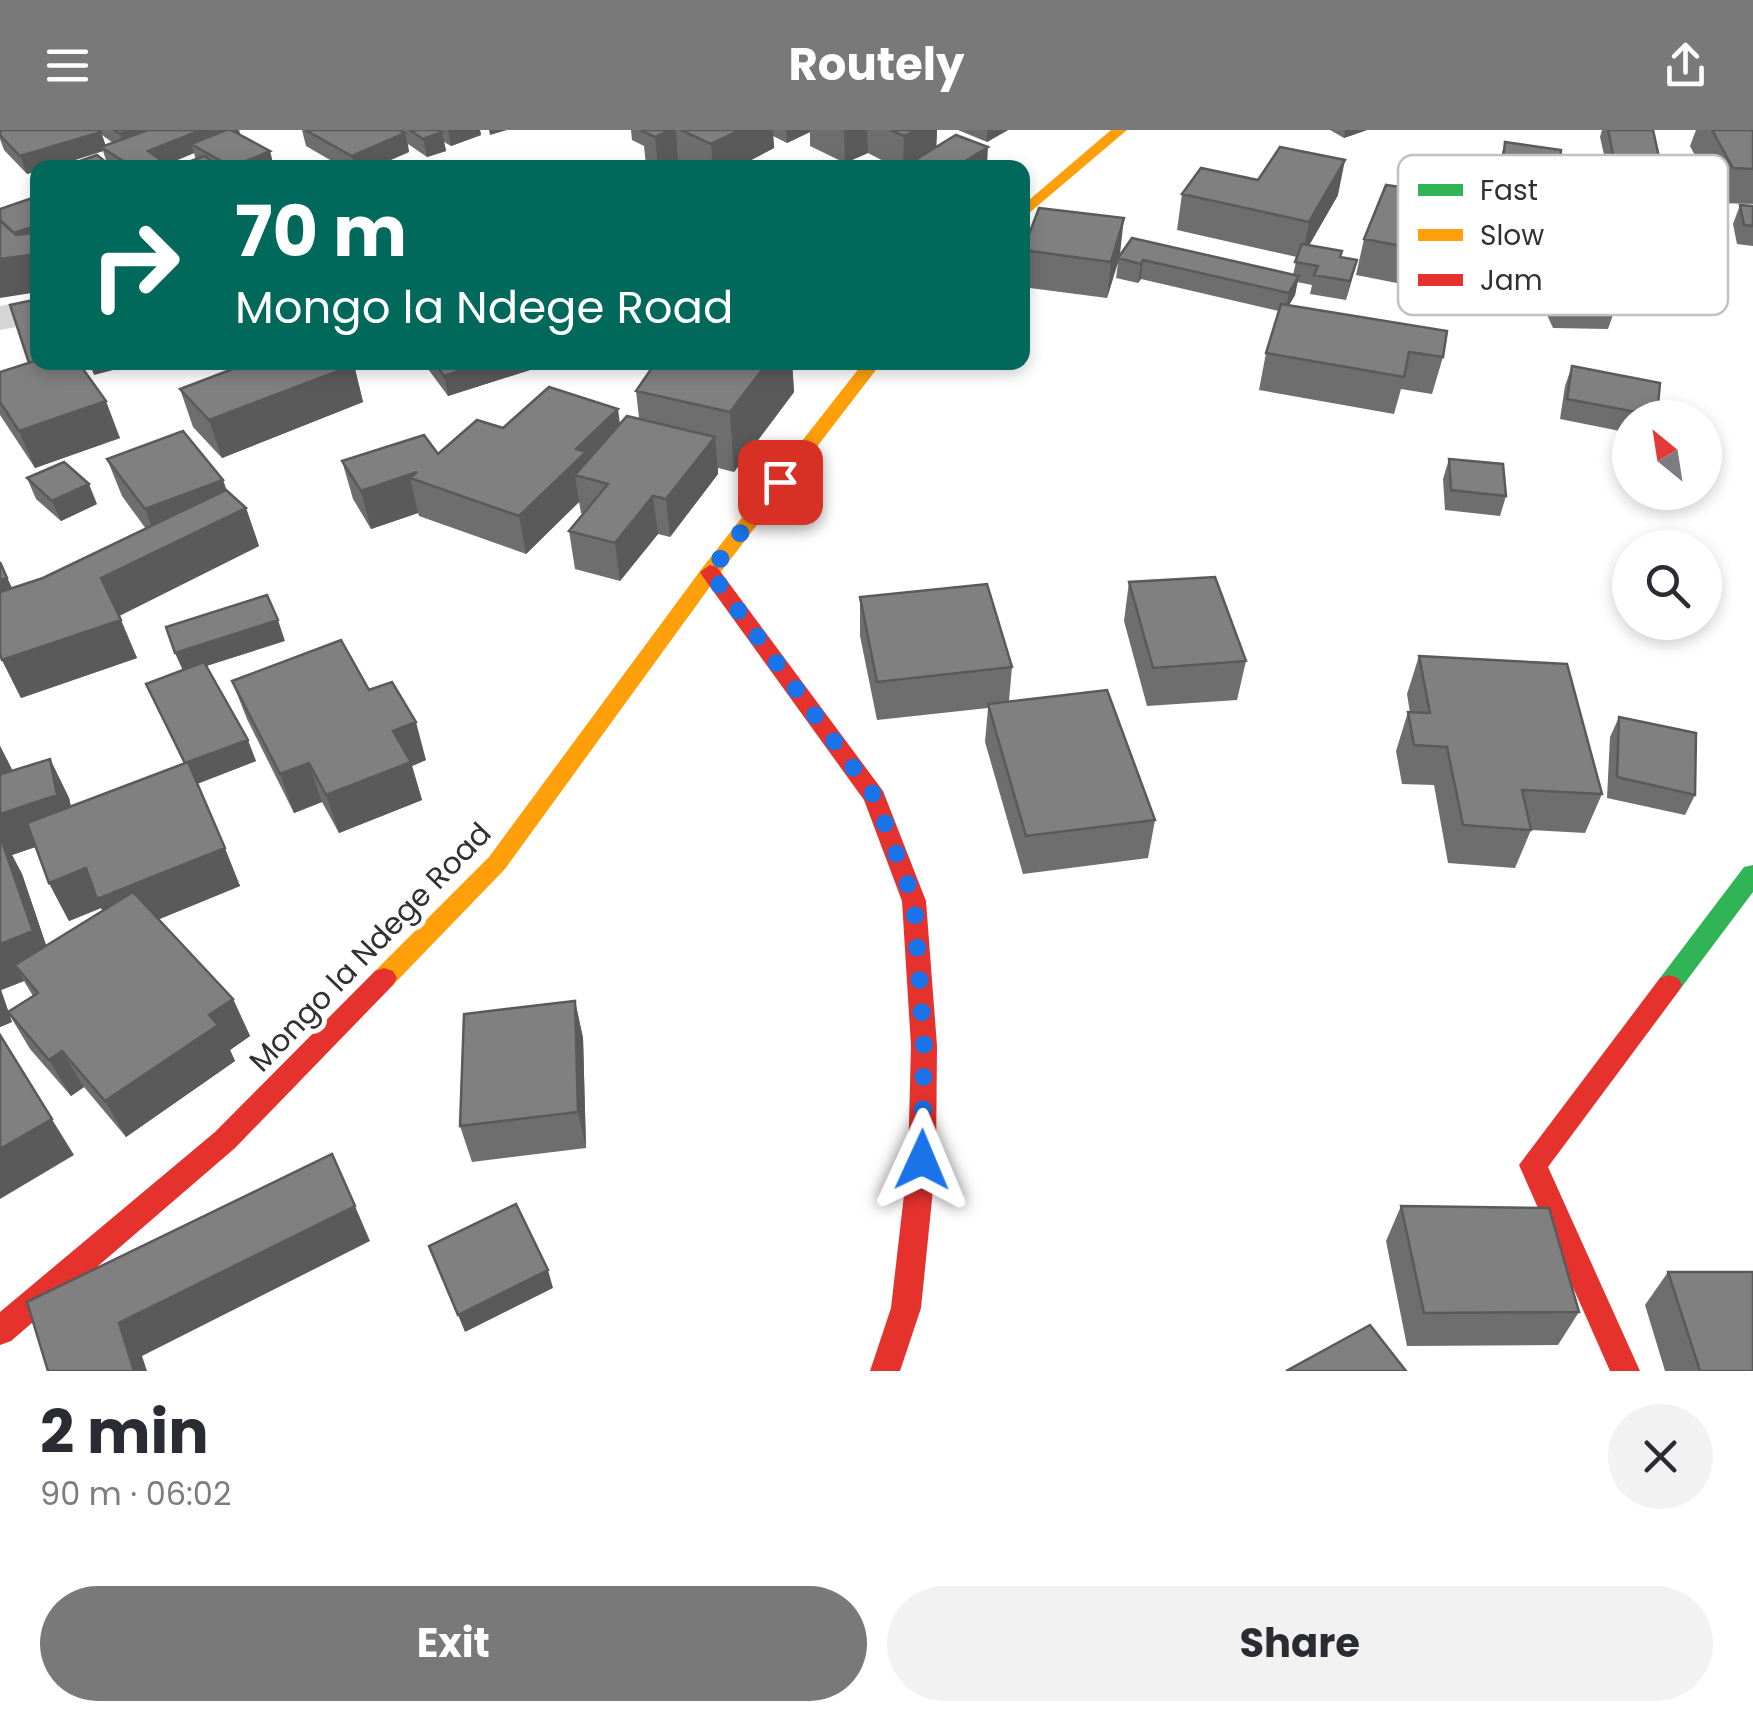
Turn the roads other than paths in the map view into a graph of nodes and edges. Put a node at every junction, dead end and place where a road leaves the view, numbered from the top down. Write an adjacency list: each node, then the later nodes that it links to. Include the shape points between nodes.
1 (1120, 130): 2 (street)
2 (1030, 207)
3 (30, 312): 4 (street)
4 (0, 318)
5 (868, 370): 6 (street, Mongo la Ndege Road)
6 (710, 572): 8 (street, Mongo la Ndege Road, via 497,863 225,1140); 9 (street, via 875,797 914,901 924,1046 922,1160 906,1308)
7 (1753, 874): 10 (street, via 1534,1165)
8 (0, 1331)
9 (885, 1371)
10 (1625, 1371)

